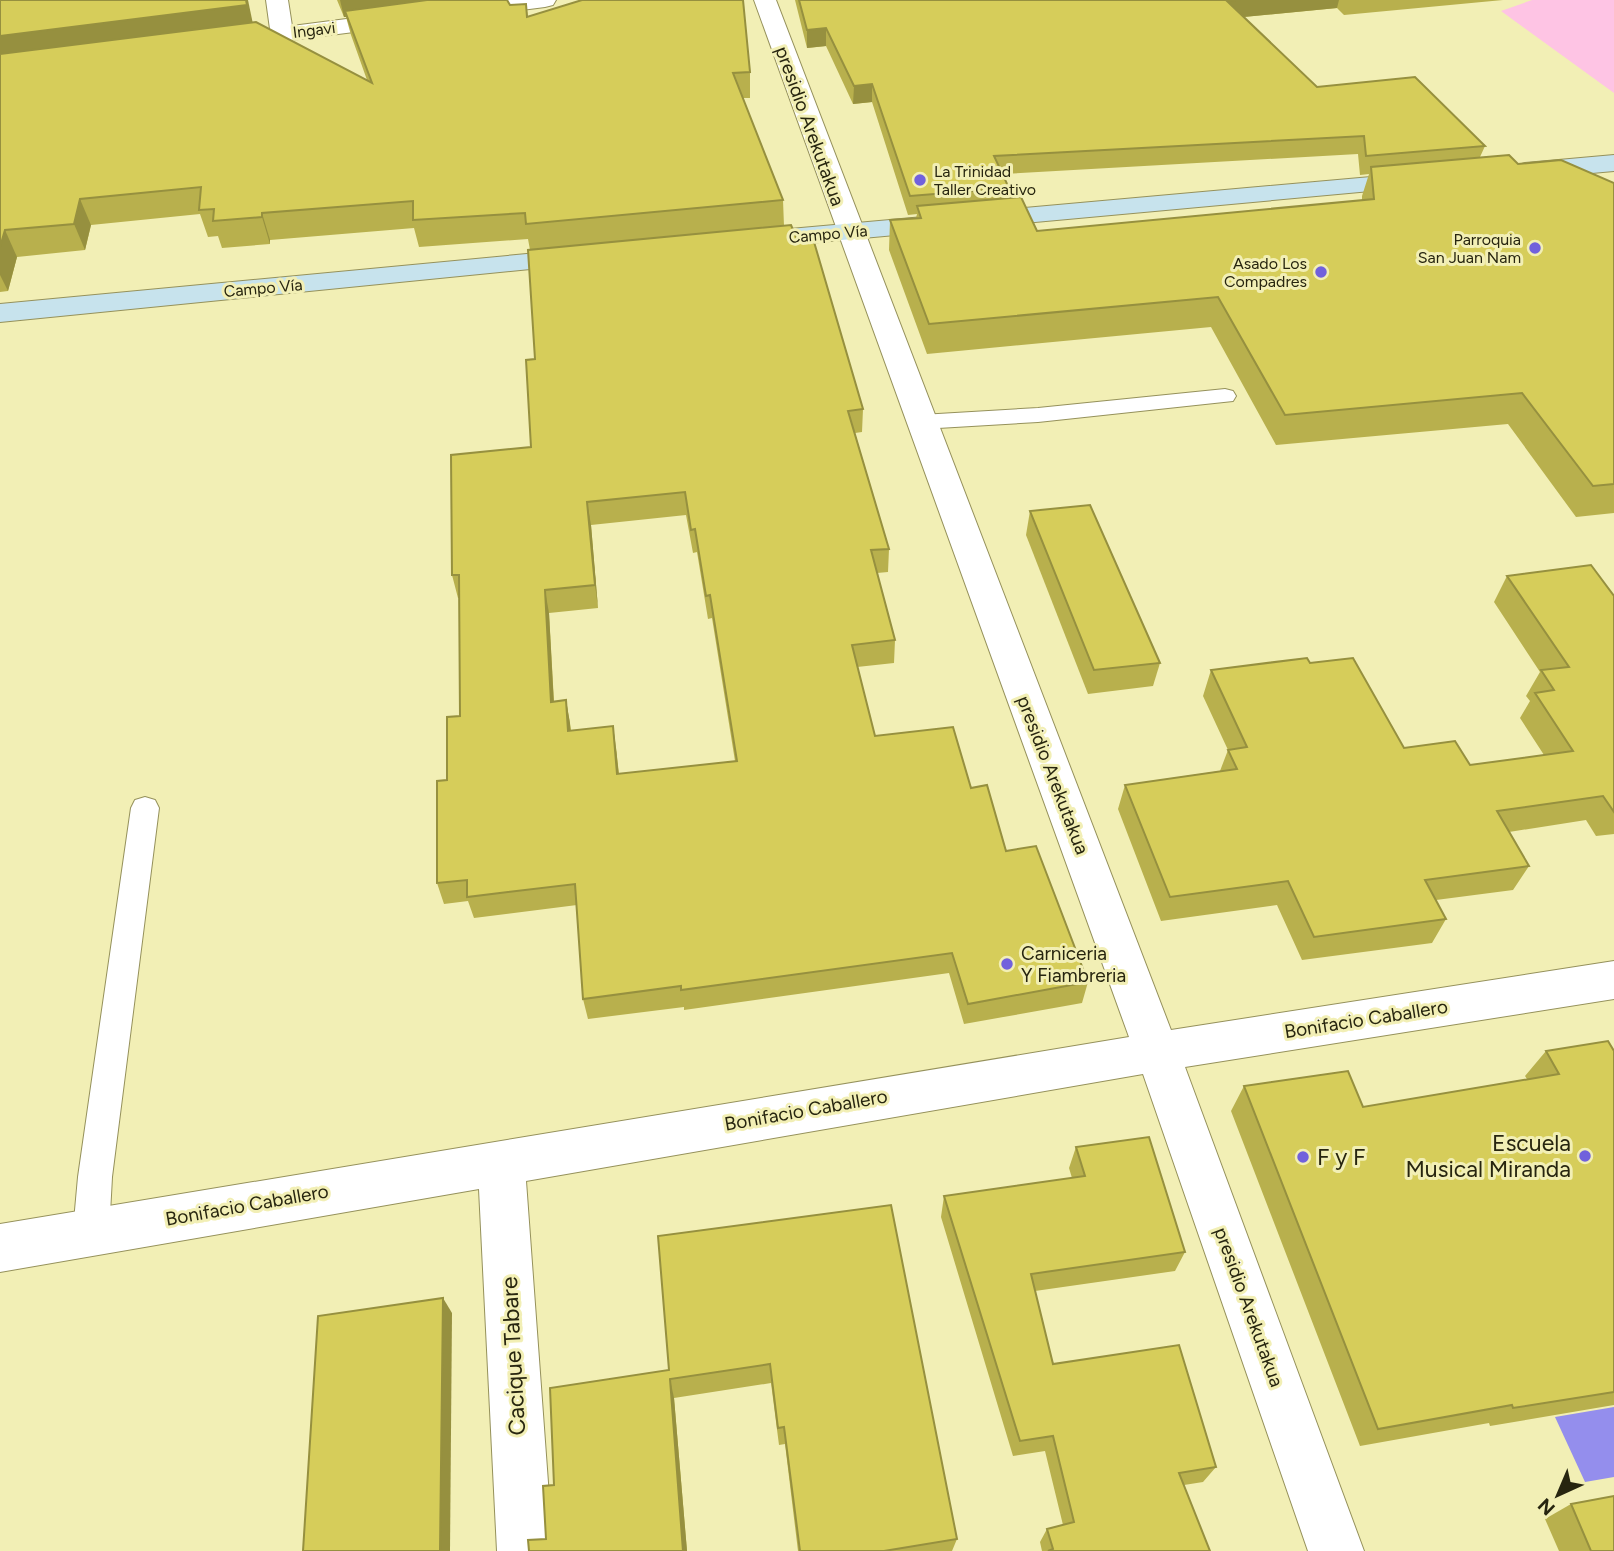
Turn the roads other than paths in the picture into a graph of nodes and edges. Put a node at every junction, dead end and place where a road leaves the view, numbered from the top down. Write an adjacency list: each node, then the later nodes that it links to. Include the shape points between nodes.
1 (277, 0): 4 (street)
2 (545, 0): 4 (street, Ingavi)
3 (765, 0): 9 (street, presidio Arekutakua)
4 (282, 34): 5 (street, Ingavi)
5 (202, 45)
6 (1614, 163): 7 (street)
7 (1503, 173)
8 (1447, 178): 9 (street, Campo Vía)
9 (849, 231): 10 (street, Campo Vía); 14 (street, presidio Arekutakua)
10 (713, 244)
11 (604, 255): 12 (street, Campo Vía)
12 (0, 313)
13 (1225, 396): 14 (lane)
14 (921, 422): 17 (street, presidio Arekutakua)
15 (145, 808): 19 (lane)
16 (1614, 980): 17 (street, Bonifacio Caballero)
17 (1157, 1052): 18 (street, Bonifacio Caballero); 22 (street, presidio Arekutakua)
18 (501, 1162): 19 (street, Bonifacio Caballero); 21 (street, Cacique Tabare)
19 (91, 1232): 20 (street, Bonifacio Caballero)
20 (0, 1248)
21 (525, 1551)
22 (1336, 1551)

